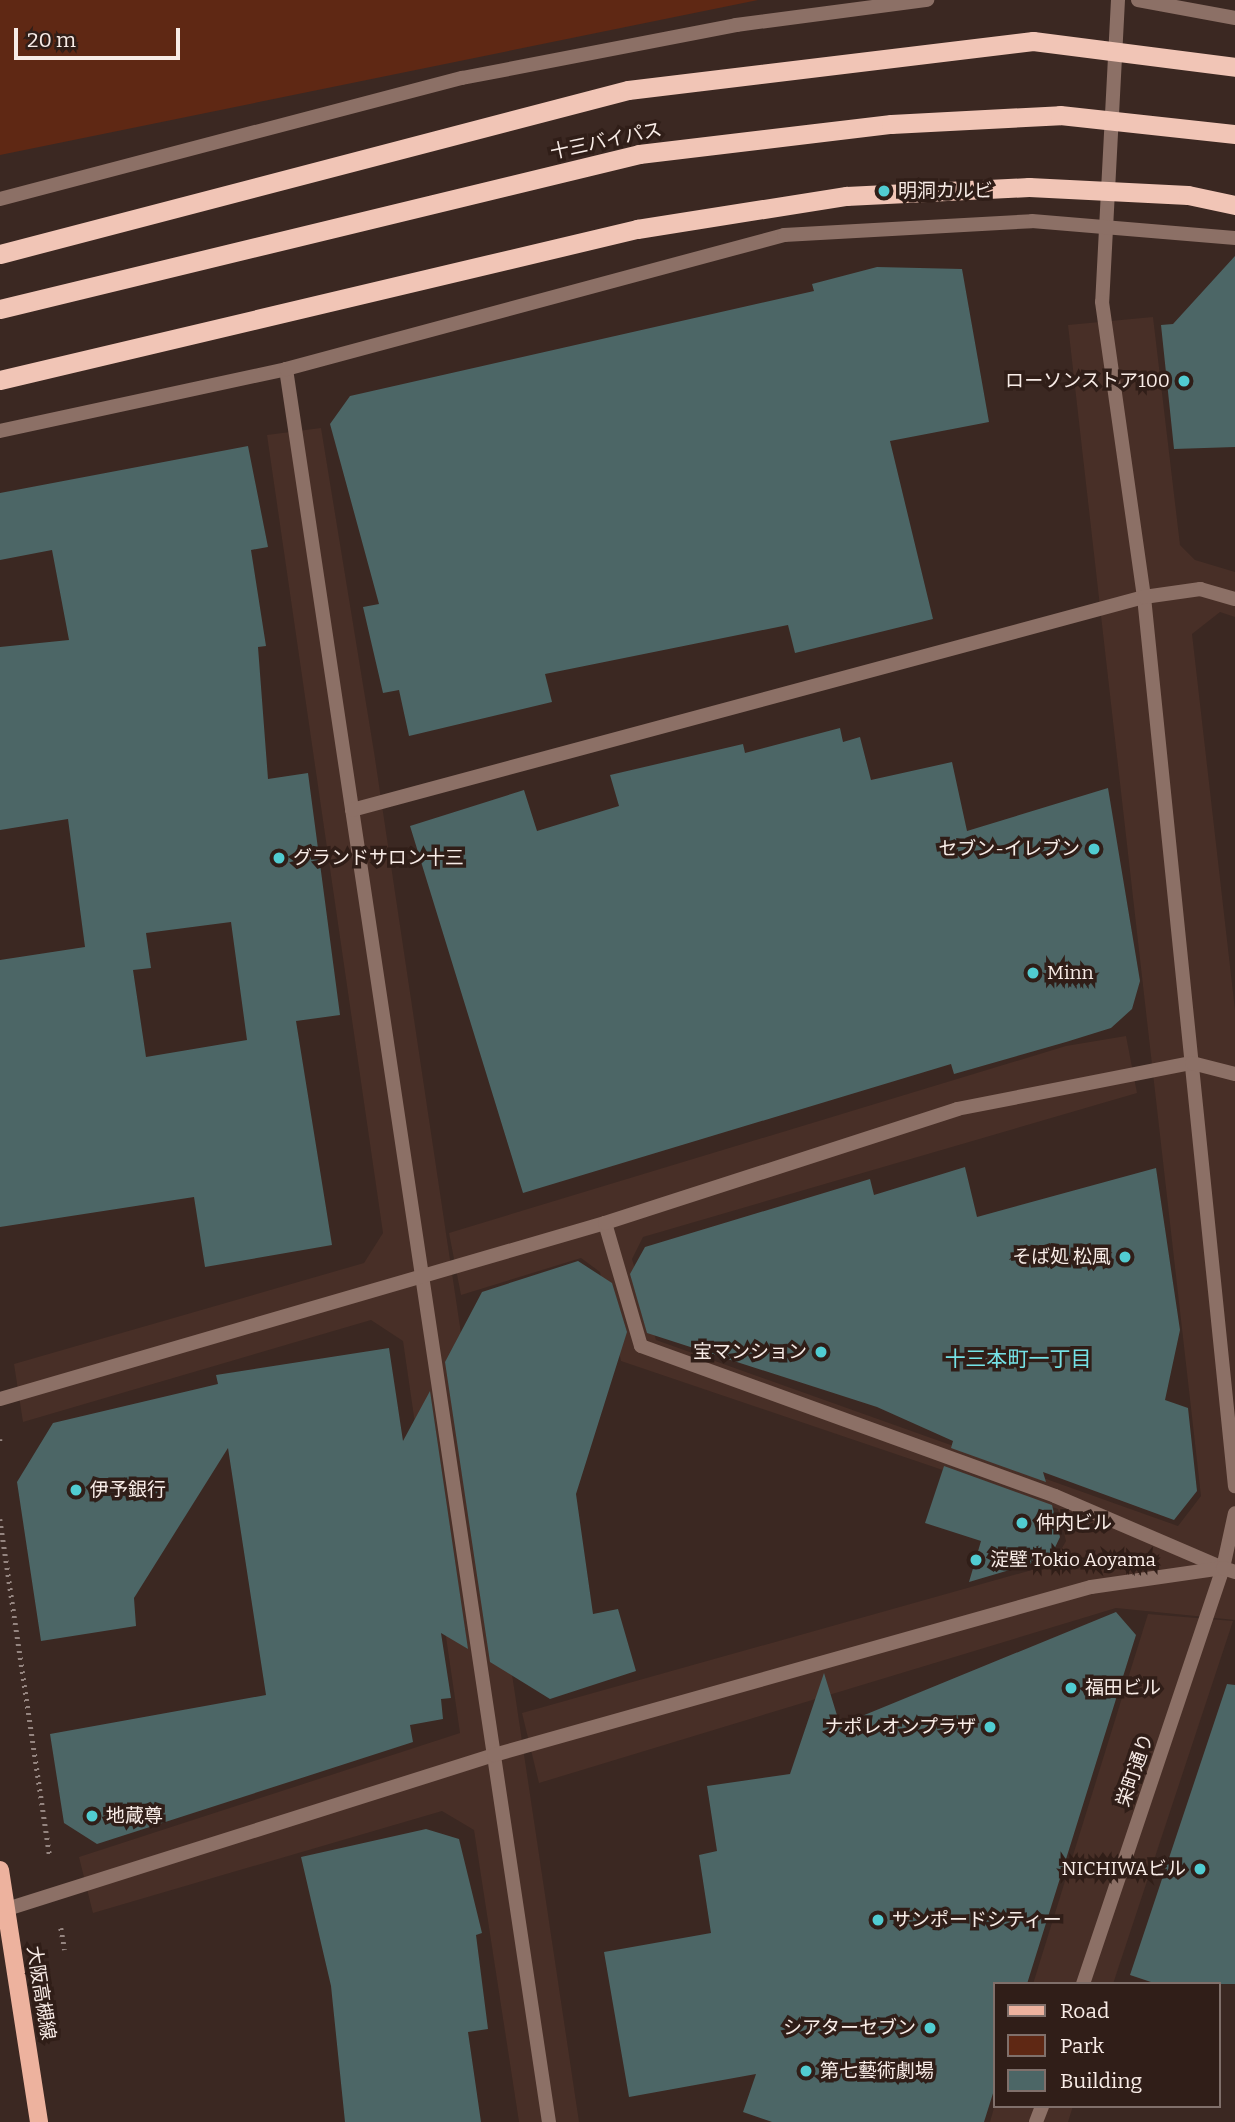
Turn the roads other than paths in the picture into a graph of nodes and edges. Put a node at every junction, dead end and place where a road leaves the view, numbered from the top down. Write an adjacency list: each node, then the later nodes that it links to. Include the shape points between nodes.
1 (927, 0): 7 (street, via 736,25 461,78)
2 (1118, 0): 9 (street)
3 (1138, 0): 4 (street)
4 (1235, 18)
5 (1235, 67): 11 (highway, bridge, via 1033,41 628,90)
6 (1235, 134): 12 (highway, 十三バイパス, bridge, via 1060,115 891,124 639,154)
7 (0, 199)
8 (1235, 205): 14 (highway, bridge, via 1188,195 1028,187 846,197 638,229)
9 (1101, 229): 10 (street); 13 (street, via 947,221 784,235); 16 (street, via 1102,302)
10 (1235, 238)
11 (0, 254)
12 (0, 309)
13 (286, 369): 15 (street); 18 (street)
14 (0, 380)
15 (0, 431)
16 (1144, 597): 17 (street, via 1199,589); 18 (street); 19 (street)
17 (1235, 599)
18 (352, 810): 22 (street)
19 (1192, 1063): 20 (street); 21 (street, via 957,1109); 24 (street)
20 (1235, 1074)
21 (605, 1223): 22 (street); 27 (street, via 641,1346 1055,1496)
22 (426, 1274): 23 (street); 28 (street)
23 (0, 1399)
24 (1230, 1400): 25 (street)
25 (1235, 1486)
26 (1235, 1513): 27 (street, 栄町通り)
27 (1229, 1570): 28 (street, via 1091,1587); 31 (street, 栄町通り)
28 (494, 1755): 30 (street); 33 (street)
29 (0, 1870): 30 (main road, 大阪高槻線)
30 (7, 1909): 32 (main road, 大阪高槻線)
31 (1084, 1982)
32 (39, 2122)
33 (549, 2122)

